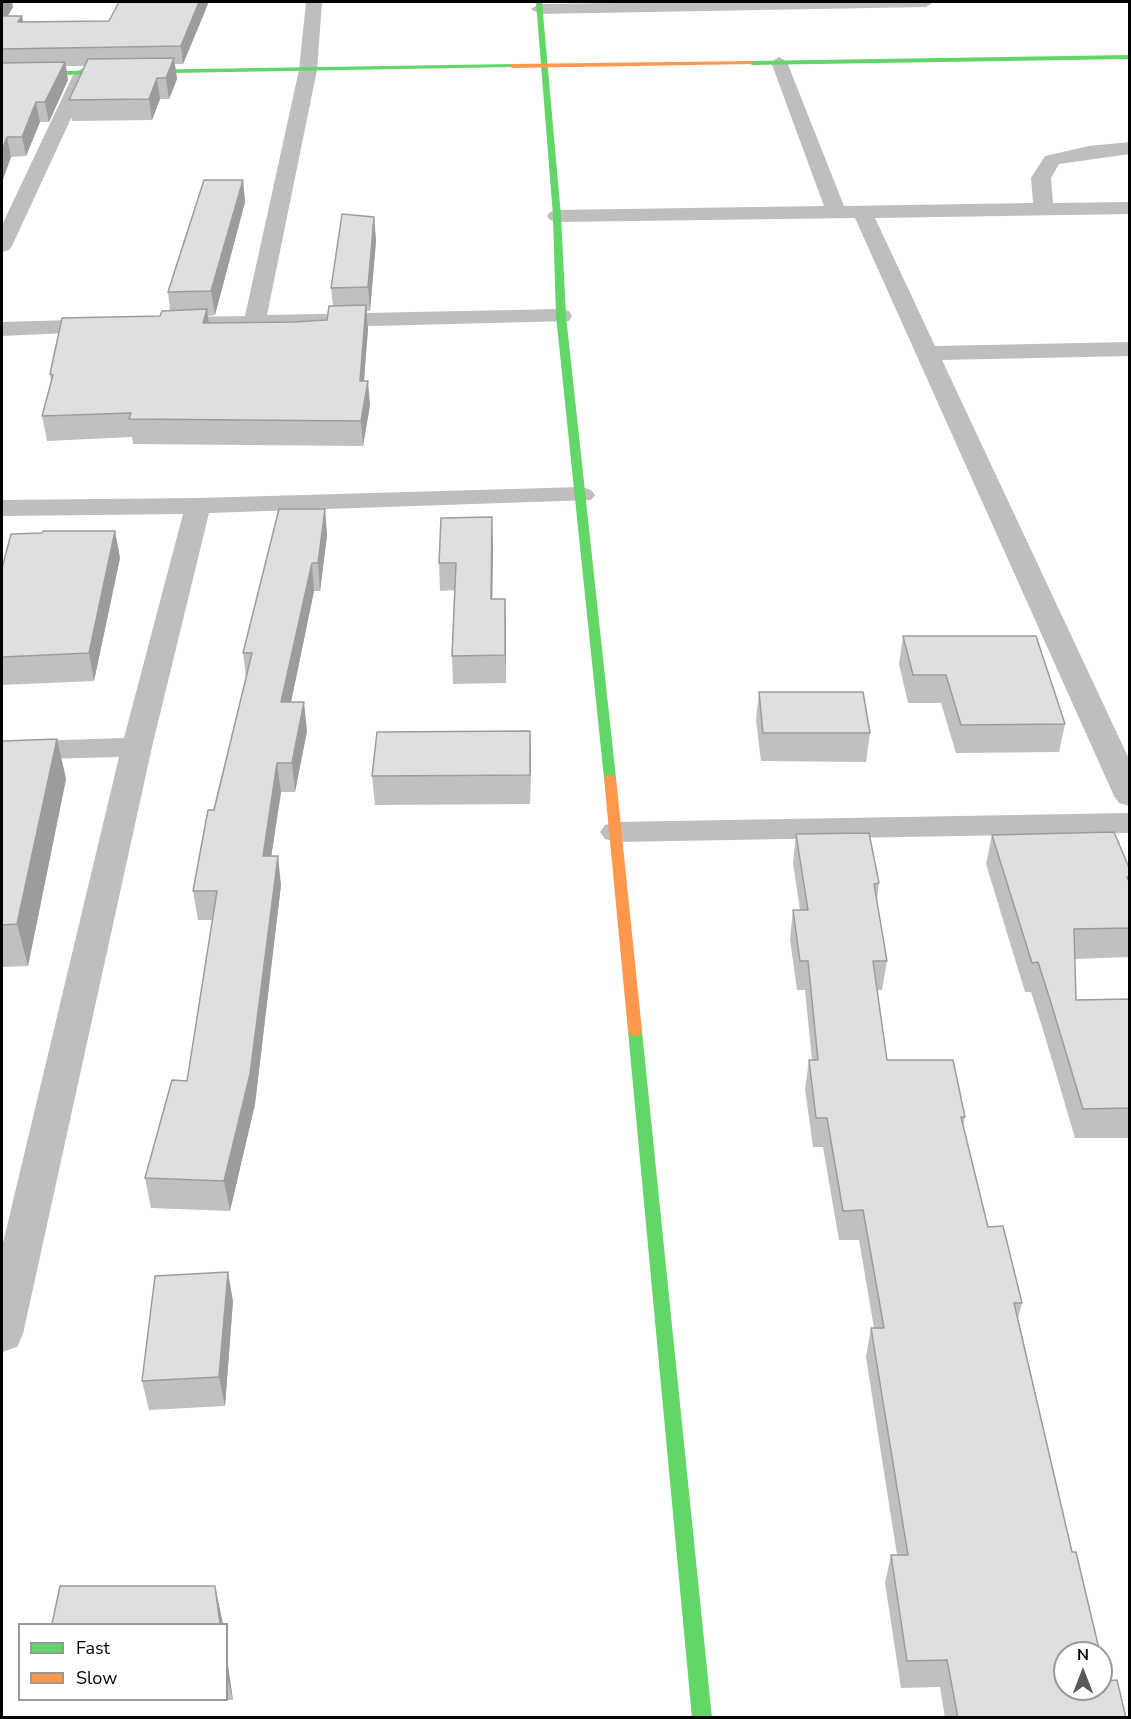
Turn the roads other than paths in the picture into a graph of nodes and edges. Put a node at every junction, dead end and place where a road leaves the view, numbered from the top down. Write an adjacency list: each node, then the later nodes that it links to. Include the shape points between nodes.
1 (314, 2): 8 (street)
2 (875, 2): 3 (street); 4 (street)
3 (926, 2)
4 (539, 5): 7 (street)
5 (1130, 57): 6 (street)
6 (779, 62): 7 (street); 14 (street)
7 (544, 65): 8 (street); 16 (street)
8 (308, 70): 9 (street); 19 (street)
9 (83, 73): 10 (street); 17 (street)
10 (2, 74)
11 (1130, 148): 13 (street, via 1052,160 1041,178)
12 (1130, 208): 13 (street)
13 (1043, 209): 15 (street)
14 (836, 212): 15 (street); 16 (street)
15 (862, 212): 24 (street)
16 (557, 216): 18 (street)
17 (2, 246)
18 (561, 316): 19 (street); 25 (street)
19 (255, 322): 20 (street)
20 (163, 324)
21 (128, 325): 22 (street)
22 (2, 329)
23 (1130, 349): 24 (street)
24 (926, 353): 30 (street)
25 (582, 495): 26 (street); 32 (street)
26 (198, 506): 27 (street); 28 (street)
27 (2, 508)
28 (137, 747): 29 (street); 33 (street)
29 (2, 751)
30 (1130, 796)
31 (1130, 823): 32 (street)
32 (616, 832): 34 (street)
33 (2, 1334)
34 (702, 1718)

